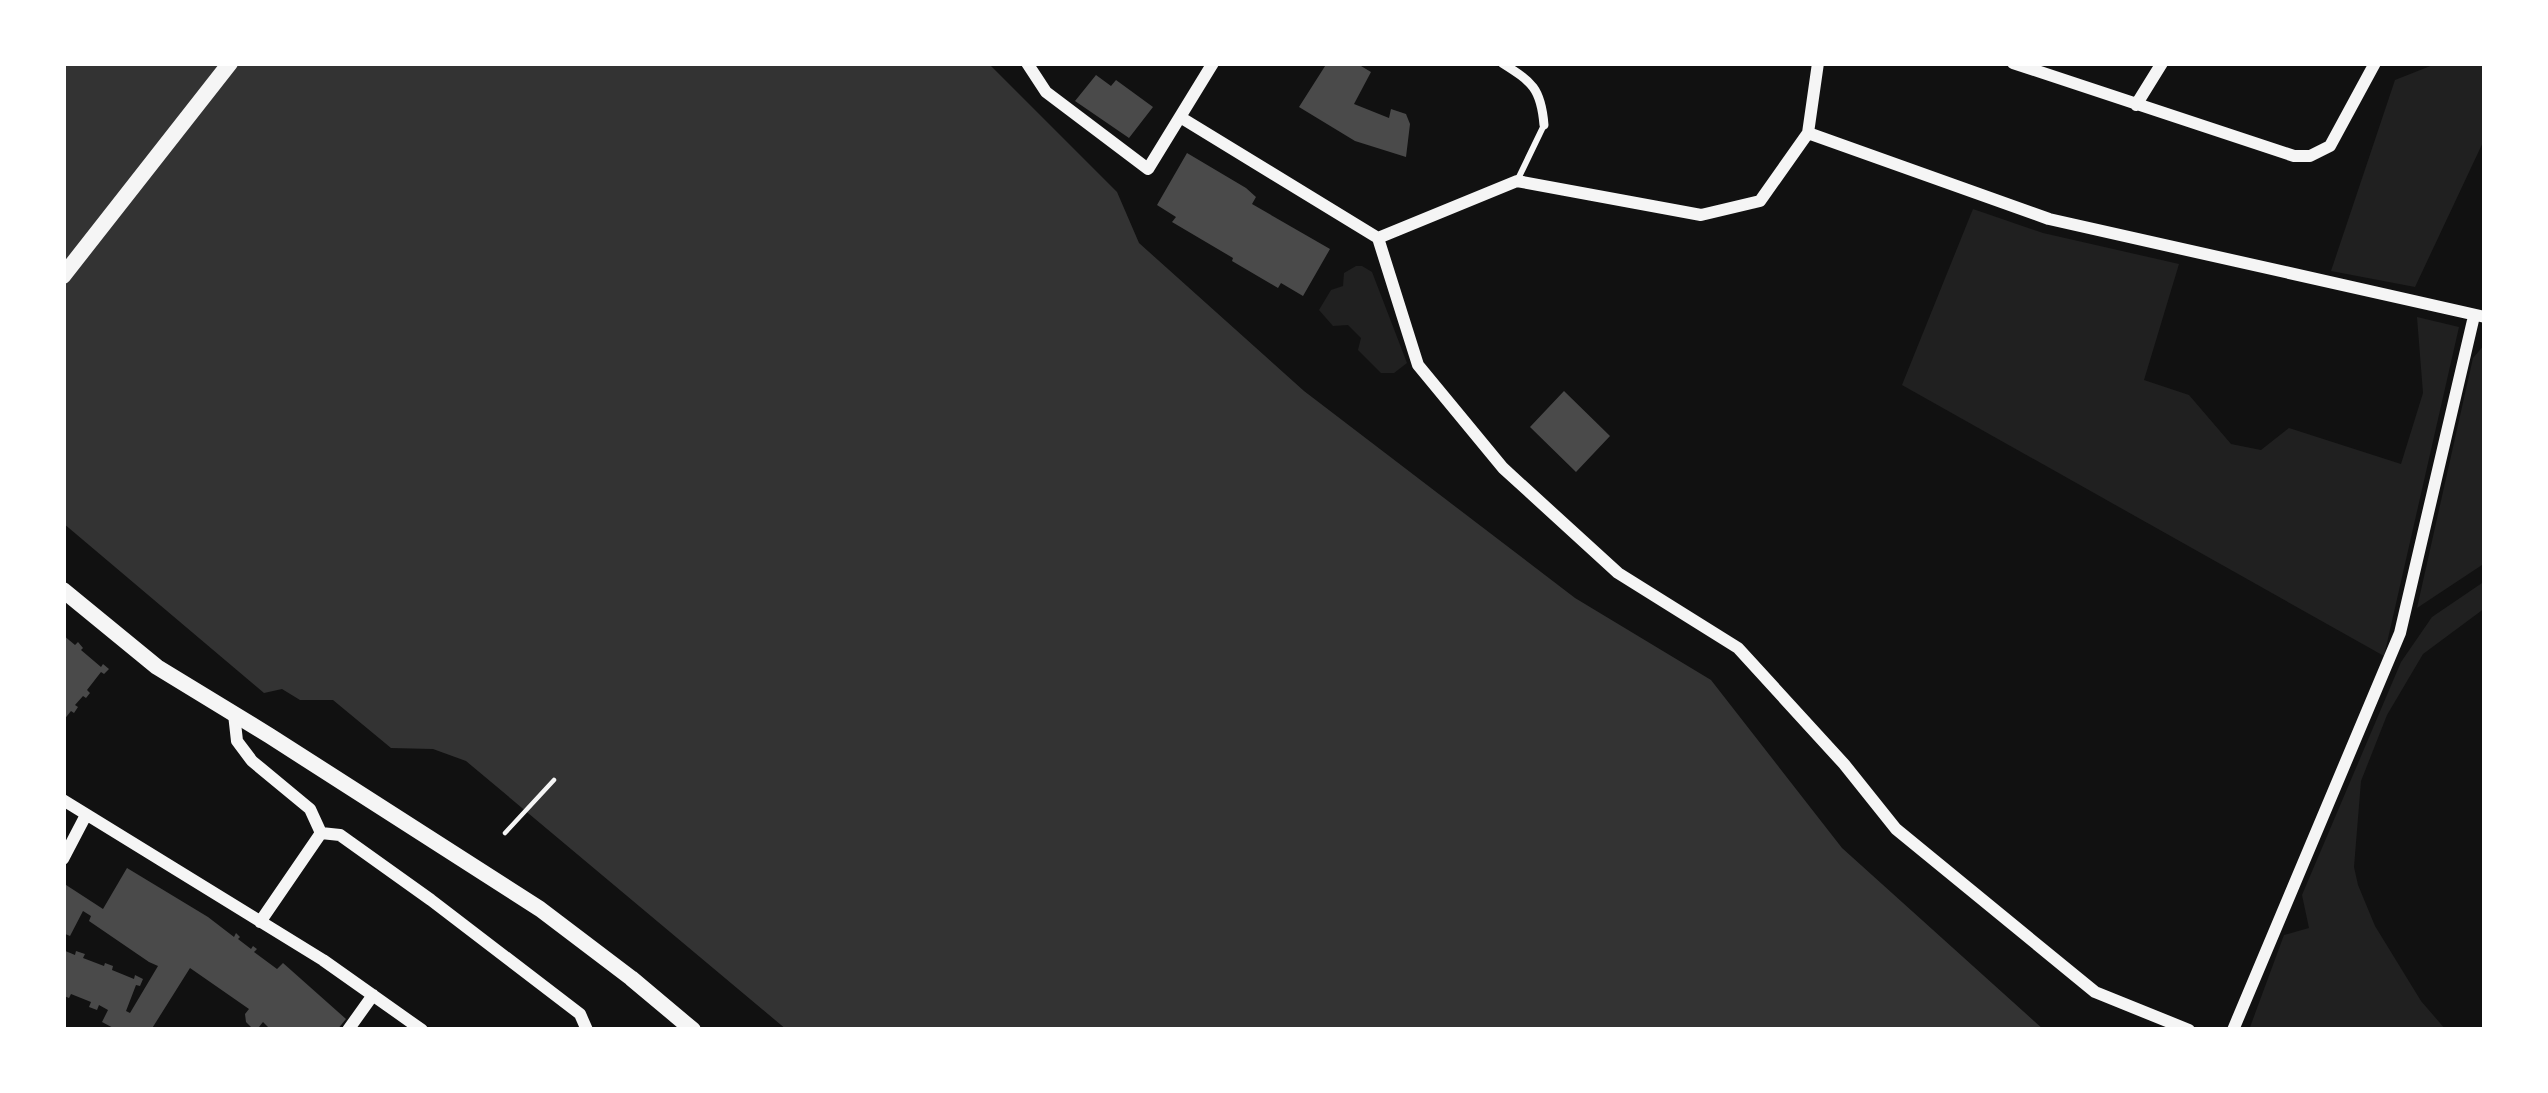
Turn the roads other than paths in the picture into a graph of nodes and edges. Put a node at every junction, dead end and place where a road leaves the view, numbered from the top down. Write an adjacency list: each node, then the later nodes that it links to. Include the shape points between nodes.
1 (230, 63): 15 (main road)
2 (1027, 63): 10 (street, via 1046,92 1148,169)
3 (1213, 63): 10 (street)
4 (1502, 63): 11 (street, via 1541,95)
5 (1818, 63): 12 (street)
6 (2013, 63): 9 (street)
7 (2162, 63): 9 (street)
8 (2375, 63): 9 (street, via 2330,146 2311,156)
9 (2137, 105)
10 (1180, 117): 14 (street)
11 (1544, 125): 13 (lane)
12 (1808, 133): 13 (street, via 1760,201 1701,215); 16 (street, via 2050,219)
13 (1517, 181): 14 (street)
14 (1378, 238): 29 (street, via 1418,365 1502,468 1618,573 1738,648 1896,829 2095,992)
15 (63, 276)
16 (2480, 316): 30 (street, via 2400,633)
17 (63, 590): 18 (main road, via 157,667)
18 (234, 713): 21 (street, via 237,741 310,809); 28 (main road, via 540,909)
19 (63, 800): 20 (street)
20 (86, 815): 22 (street); 23 (street)
21 (321, 833): 23 (street); 27 (street, via 340,835 431,900 580,1015)
22 (63, 859)
23 (260, 922): 24 (street)
24 (373, 995): 25 (street); 26 (street)
25 (348, 1030)
26 (422, 1030)
27 (587, 1030)
28 (693, 1030)
29 (2189, 1030)
30 (2233, 1030)

